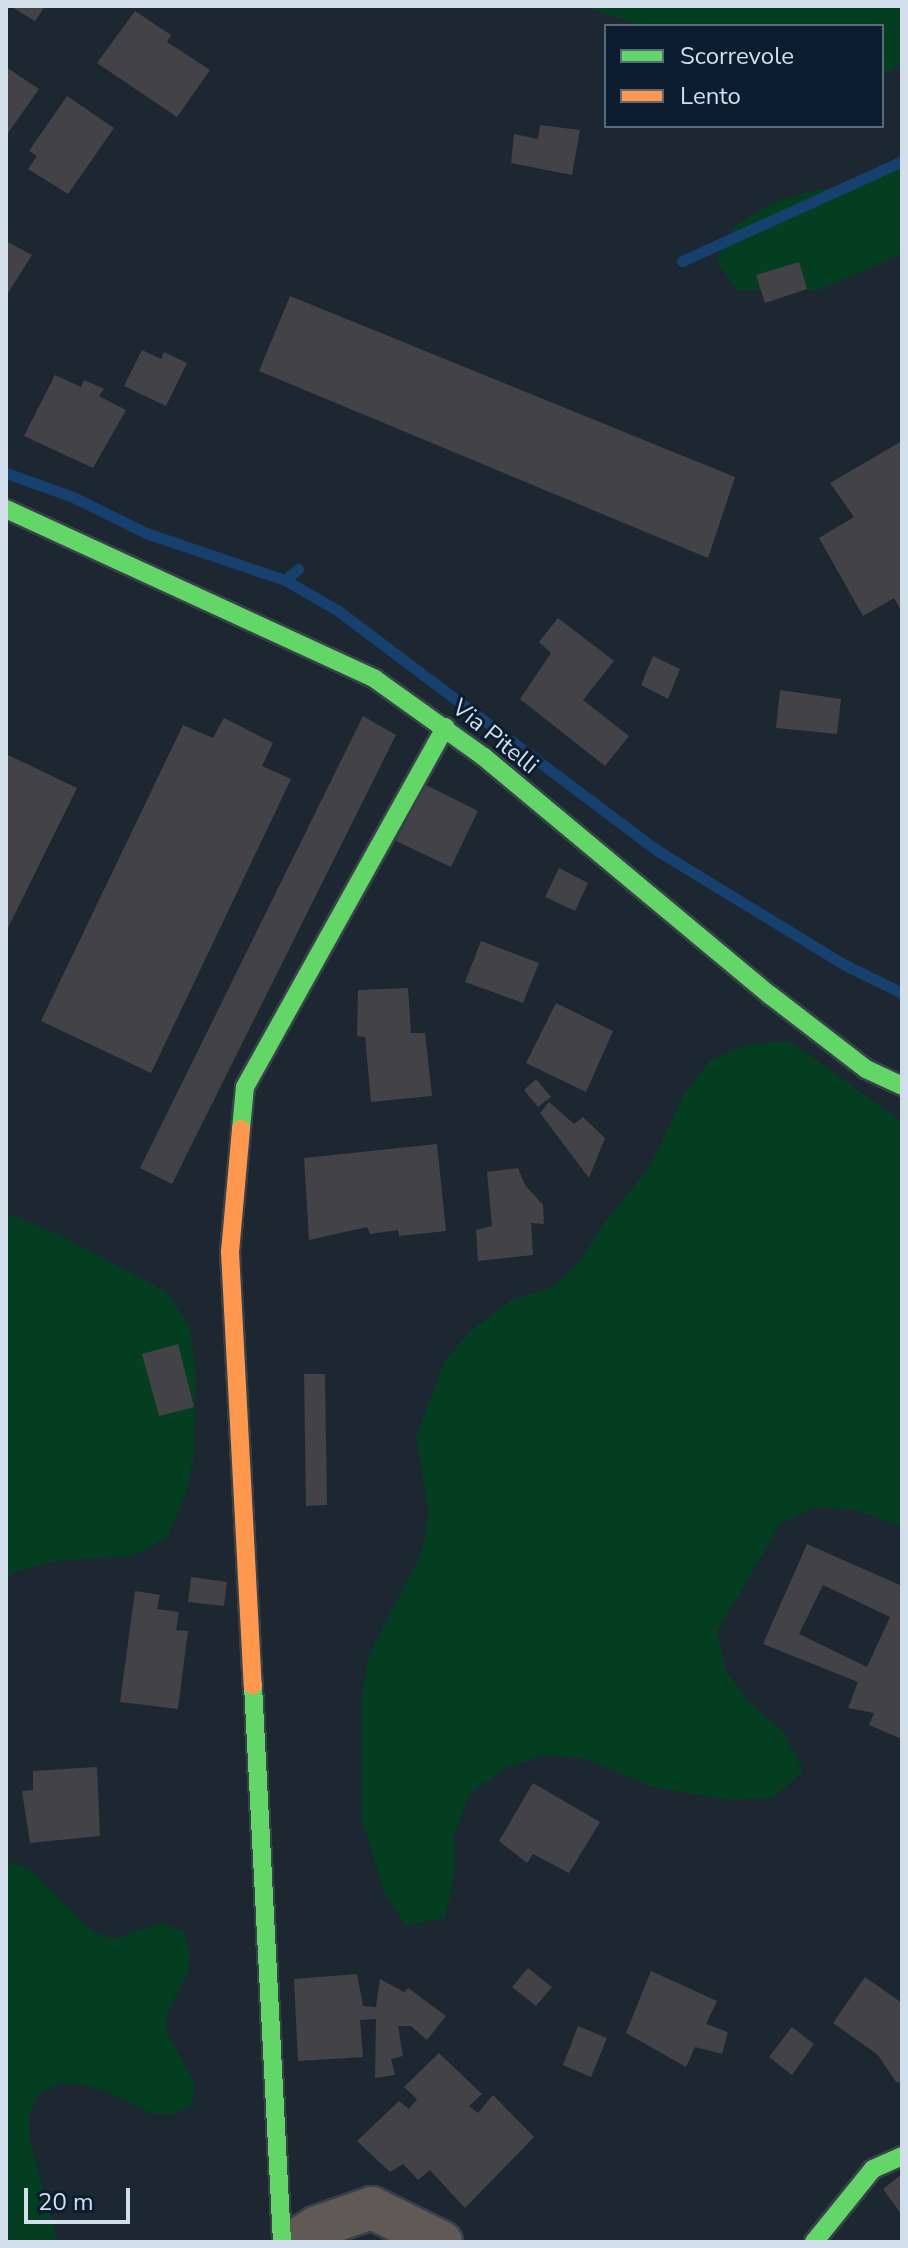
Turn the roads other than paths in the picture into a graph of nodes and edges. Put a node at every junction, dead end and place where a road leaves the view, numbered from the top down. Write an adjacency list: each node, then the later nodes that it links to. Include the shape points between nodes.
1 (6, 509): 2 (street, Via Pitelli, via 375,679)
2 (445, 727): 3 (street, Via Pitelli, via 770,995 866,1069); 5 (street, via 245,1087 230,1252)
3 (902, 1086)
4 (902, 2156): 8 (street, via 873,2169)
5 (282, 2242)
6 (294, 2242): 7 (street, via 317,2227 372,2208)
7 (441, 2242)
8 (814, 2242)

